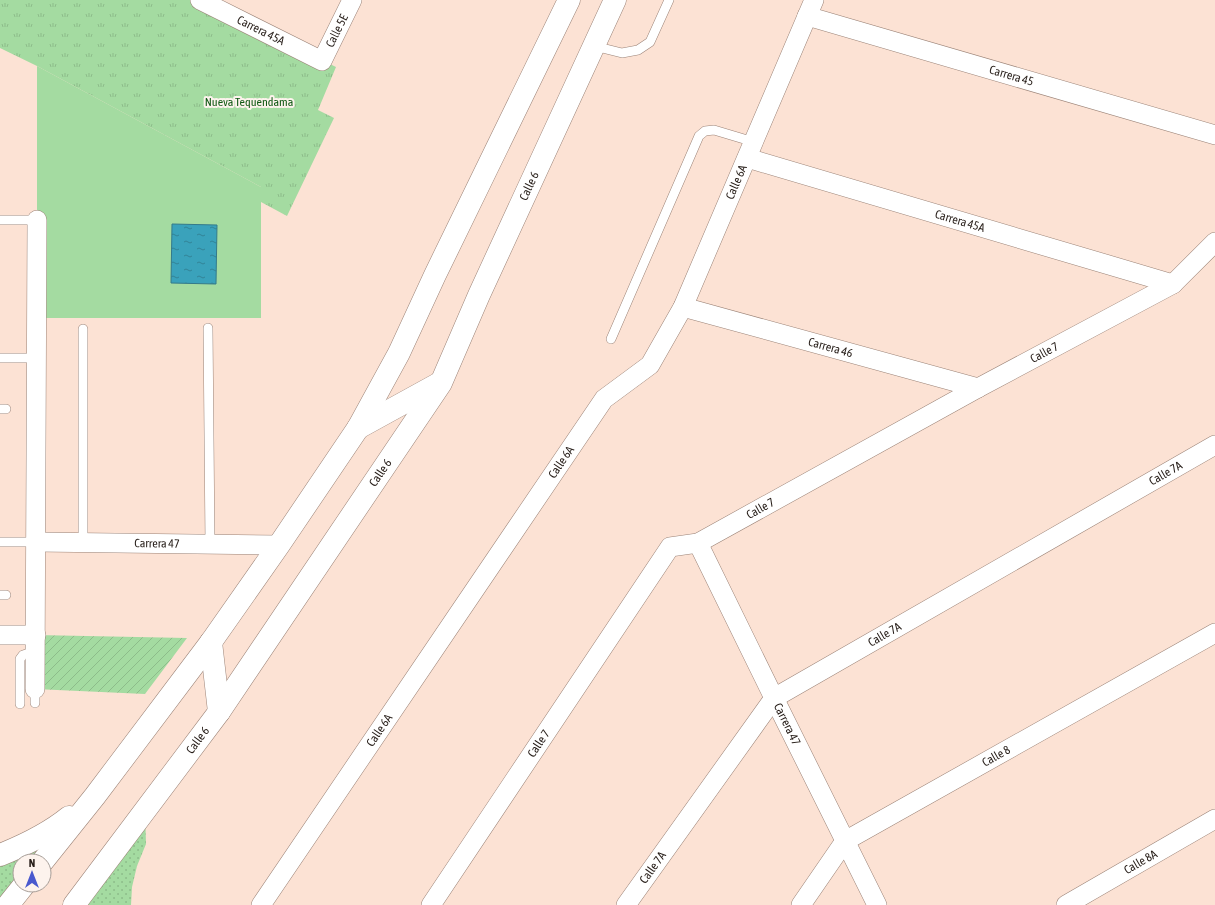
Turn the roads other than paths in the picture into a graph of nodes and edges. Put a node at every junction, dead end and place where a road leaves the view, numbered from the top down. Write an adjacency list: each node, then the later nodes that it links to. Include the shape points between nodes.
1 (200, 0): 8 (street, Carrera 45A)
2 (352, 0): 8 (street, Calle 5E)
3 (569, 0): 23 (main road, via 399,353)
4 (615, 0): 7 (main road, Calle 6)
5 (669, 0): 7 (lane, via 650,42 638,50 622,53)
6 (811, 8): 9 (street, Carrera 45); 10 (street, Calle 6A)
7 (594, 46): 21 (main road, Calle 6)
8 (322, 61)
9 (1215, 134)
10 (750, 150): 14 (street, Carrera 45A); 15 (street, Calle 6A); 18 (lane, via 714,130 705,131 699,136)
11 (0, 220): 12 (lane)
12 (37, 220): 20 (street)
13 (1215, 242): 14 (street, Calle 7)
14 (1173, 284): 22 (street, Calle 7)
15 (683, 307): 22 (street, Carrera 46); 47 (street, Calle 6A, via 650,365 604,399)
16 (208, 328): 29 (lane)
17 (83, 329): 27 (lane)
18 (611, 339)
19 (0, 358): 20 (lane)
20 (36, 358): 26 (street)
21 (441, 383): 23 (main road); 38 (main road, Calle 6)
22 (978, 388): 28 (street, Calle 7)
23 (358, 428): 30 (main road)
24 (1215, 445): 36 (street, Calle 7A)
25 (0, 542): 26 (lane)
26 (36, 542): 27 (street, Carrera 47); 34 (street)
27 (83, 542): 29 (street, Carrera 47)
28 (698, 543): 36 (street, Carrera 47); 48 (street, Calle 7, via 670,547)
29 (210, 544): 30 (street, Carrera 47)
30 (279, 545): 33 (main road)
31 (1215, 633): 41 (street, Calle 8)
32 (0, 635): 34 (street)
33 (211, 642): 38 (main road); 39 (main road)
34 (36, 643): 35 (street); 37 (lane, via 20,659)
35 (35, 696)
36 (774, 698): 41 (street, Carrera 47); 49 (street, Calle 7A)
37 (20, 704)
38 (219, 712): 46 (main road, Calle 6)
39 (95, 796): 42 (main road); 43 (main road, via 61,824 40,837)
40 (1215, 819): 52 (street, Calle 8A)
41 (846, 842): 50 (street, Calle 8); 51 (street, Carrera 47)
42 (50, 853)
43 (0, 855)
44 (18, 893): 45 (main road)
45 (8, 905)
46 (74, 905)
47 (261, 905)
48 (431, 905)
49 (626, 905)
50 (801, 905)
51 (877, 905)
52 (1066, 905)

